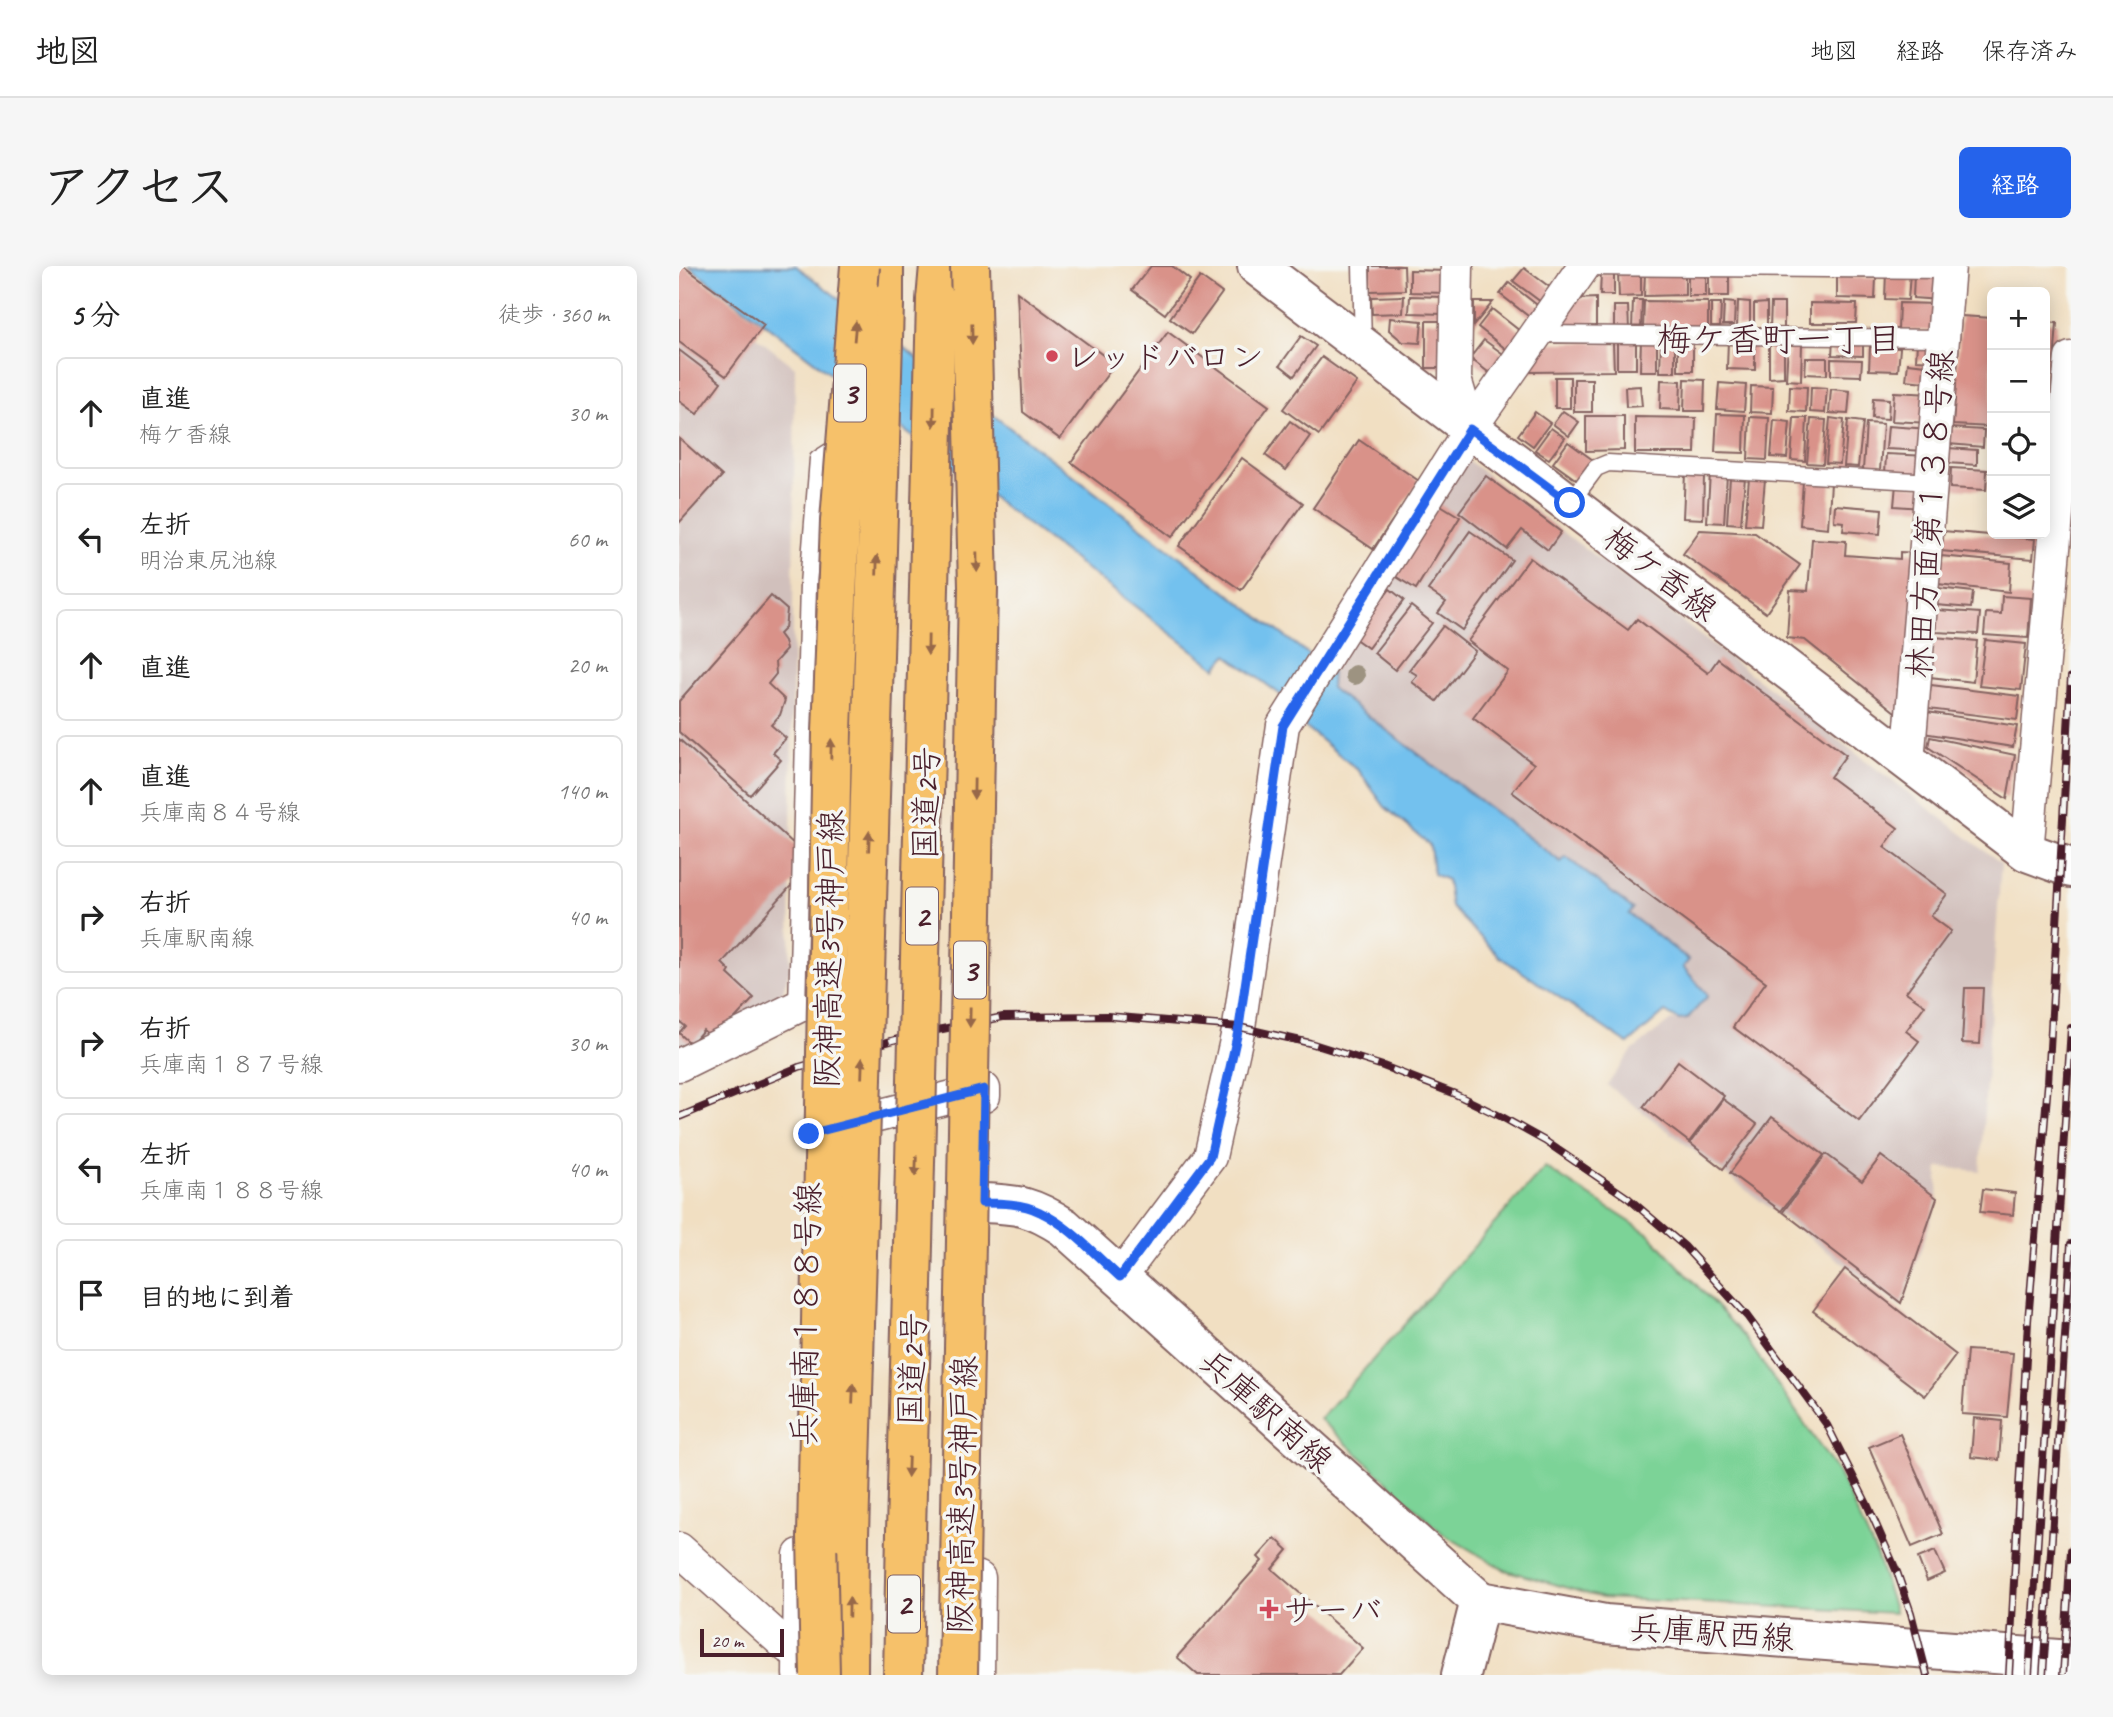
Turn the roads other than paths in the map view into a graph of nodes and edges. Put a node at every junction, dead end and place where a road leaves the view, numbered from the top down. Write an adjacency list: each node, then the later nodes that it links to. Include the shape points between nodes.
1 (860, 266): 29 (highway, 阪神高速3号神戸線 / 3, one-way to 1, bridge, via 817,1523 840,521)
2 (884, 266): 15 (highway, 国道2号 / 2, bridge)
3 (970, 266): 32 (highway, 阪神高速3号神戸線 / 3, one-way to 32, bridge, via 978,587)
4 (1257, 266): 13 (street, 梅ケ香線)
5 (1361, 266): 13 (lane)
6 (1457, 266): 16 (street, via 1455,379)
7 (1584, 267): 8 (lane); 11 (street)
8 (1773, 267): 9 (lane)
9 (1948, 268): 12 (street, 林田方面第１３８号線)
10 (938, 283): 31 (highway, 国道2号 / 2, one-way to 31, bridge)
11 (1537, 334): 12 (lane); 16 (street)
12 (1943, 338): 17 (street, 林田方面第１３８号線)
13 (1364, 347): 16 (street, 梅ケ香線)
14 (2071, 359): 20 (street)
15 (881, 419): 22 (lane, via 818,459 807,585); 30 (highway, 国道2号 / 2, one-way to 15, bridge)
16 (1470, 429): 18 (street, 梅ケ香線); 25 (street, via 1283,726 1239,1027 1210,1157)
17 (1932, 482): 18 (lane, via 1608,463 1597,468); 19 (street, 林田方面第１３８号線)
18 (1570, 503): 19 (street, 梅ケ香線)
19 (1909, 762): 20 (street, 梅ケ香線)
20 (2028, 852): 21 (street, 梅ケ香線)
21 (2071, 868)
22 (797, 1007): 23 (street)
23 (679, 1065)
24 (982, 1203): 25 (street, 兵庫駅南線, via 1012,1203 1040,1211); 29 (street, 兵庫南１８８号線, via 984,1089 809,1134); 33 (street)
25 (1120, 1277): 27 (street, 兵庫駅南線)
26 (679, 1549): 29 (street)
27 (1480, 1601): 28 (street, 兵庫駅西線, via 1605,1624); 34 (street)
28 (2071, 1660)
29 (805, 1667)
30 (848, 1675)
31 (903, 1675)
32 (958, 1675)
33 (978, 1675)
34 (1461, 1675)

